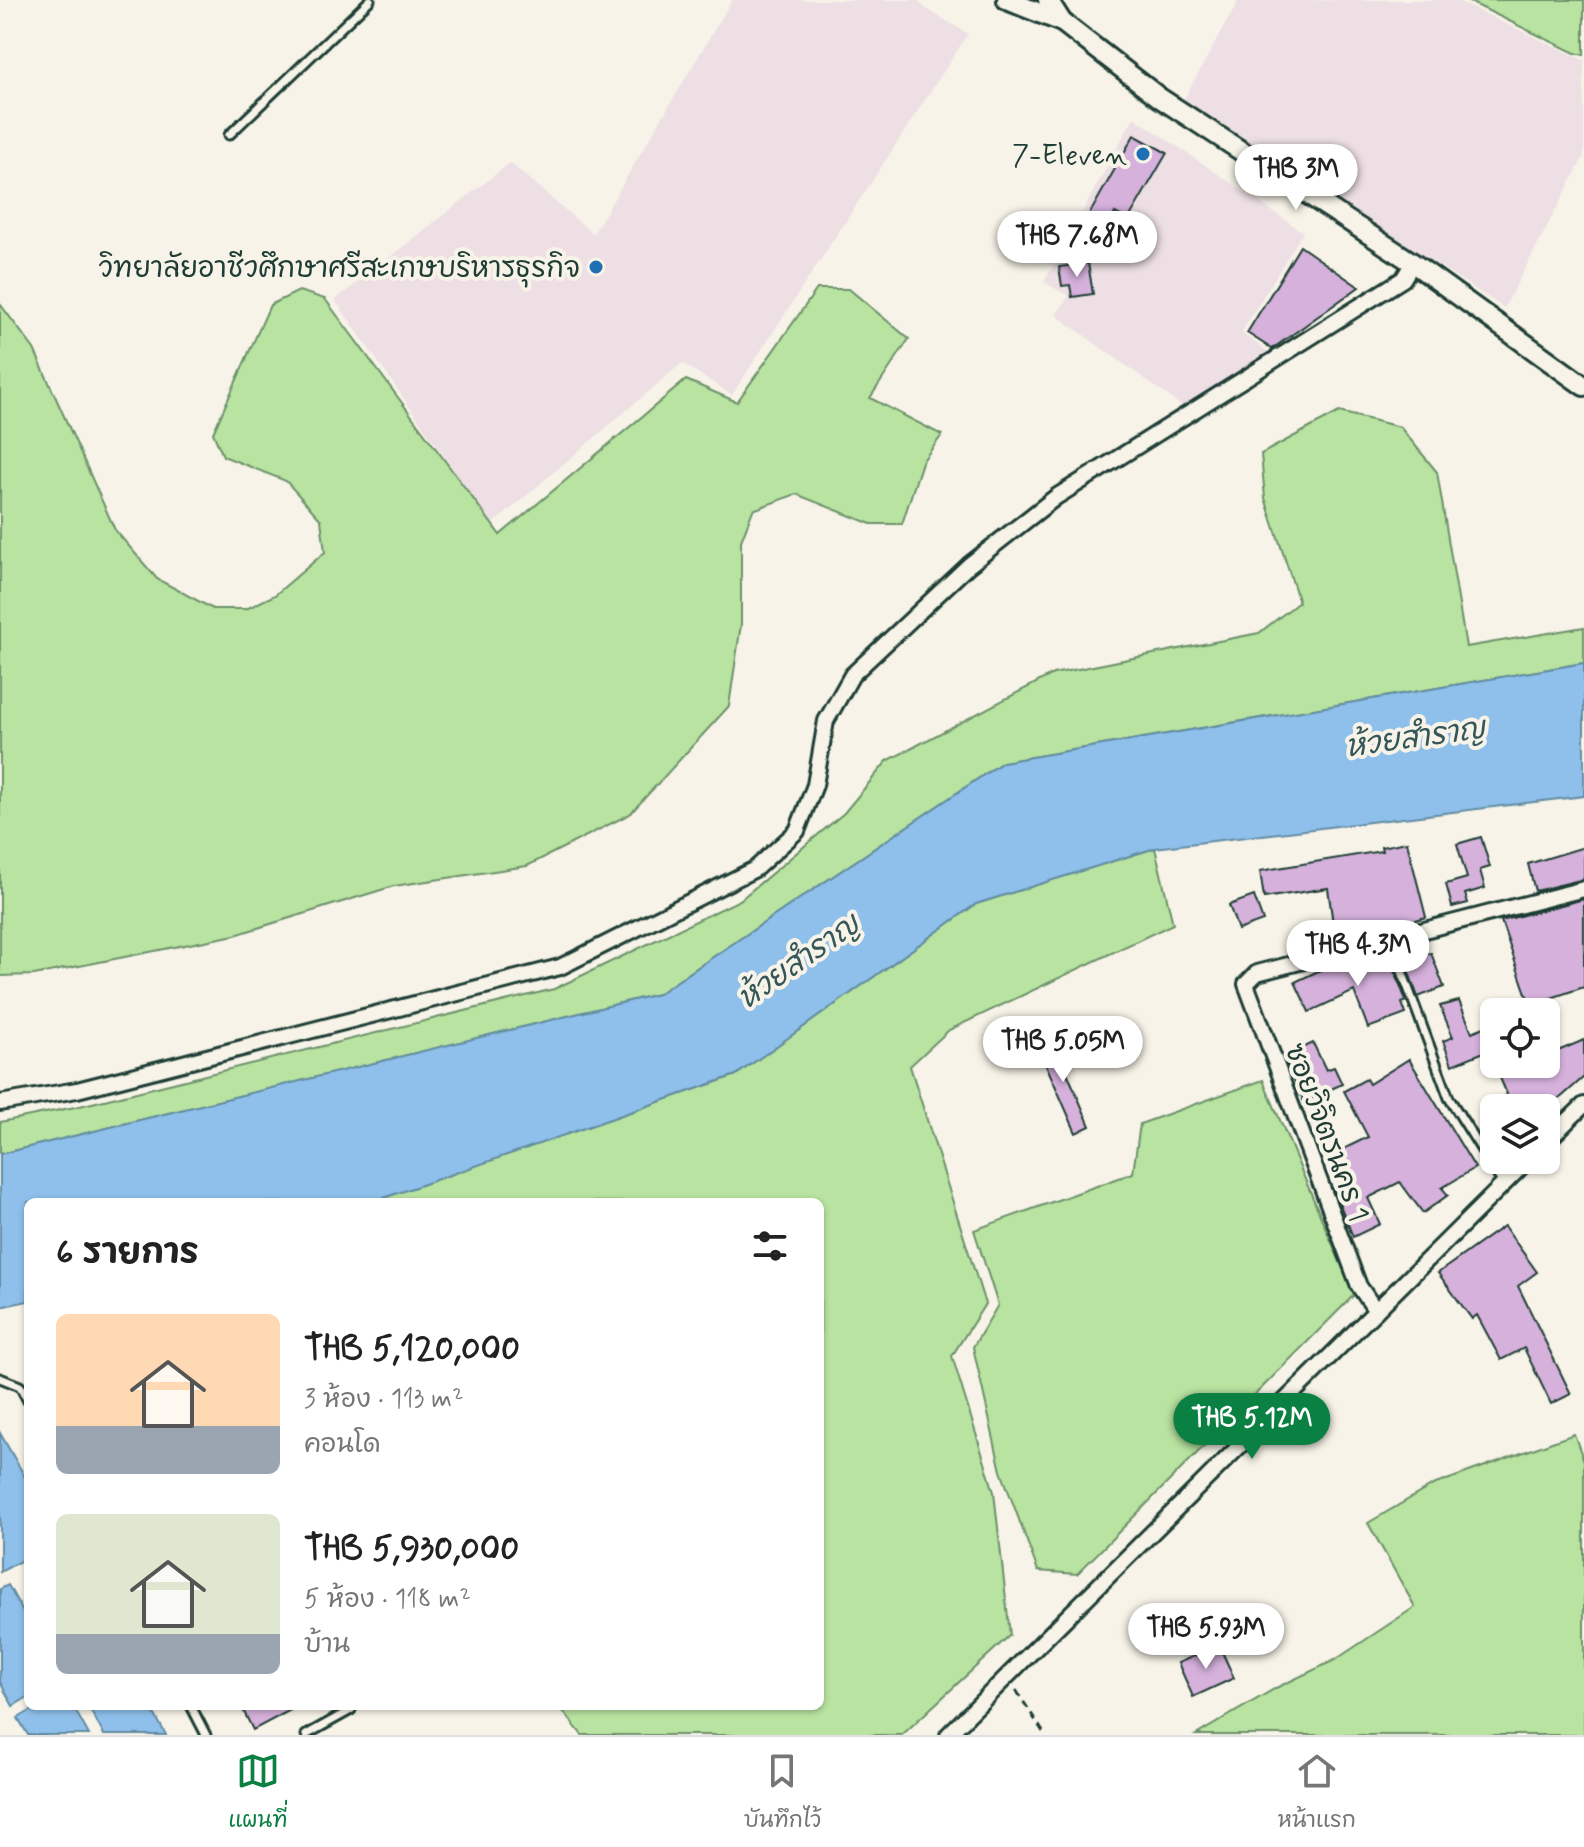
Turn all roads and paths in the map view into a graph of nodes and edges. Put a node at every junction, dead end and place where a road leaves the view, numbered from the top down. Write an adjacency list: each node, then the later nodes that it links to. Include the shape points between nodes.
1 (370, 0): 5 (lane)
2 (1007, 0): 4 (street)
3 (1048, 0): 4 (street)
4 (1062, 22): 6 (street, via 1160,98)
5 (229, 135)
6 (1413, 263): 7 (street); 10 (street, via 1403,279 1056,497 969,565 852,675 826,721 815,785 797,831 755,869 560,967 77,1090)
7 (1584, 386)
8 (1584, 889): 9 (street, ซอยวิจิตรนคร 1)
9 (1390, 939): 14 (lane, via 1449,1098); 15 (street, ซอยวิจิตรนคร 1, via 1257,973 1246,984 1359,1286)
10 (0, 1103)
11 (1584, 1105): 12 (street)
12 (1560, 1128)
13 (1513, 1174): 14 (street)
14 (1503, 1184): 15 (street)
15 (1376, 1311): 18 (street)
16 (0, 1378): 17 (lane, via 20,1386)
17 (24, 1394)
18 (1007, 1677): 23 (street); 24 (path)
19 (193, 1710): 21 (lane)
20 (351, 1710): 22 (lane)
21 (206, 1735)
22 (306, 1735)
23 (948, 1735)
24 (1045, 1735)

